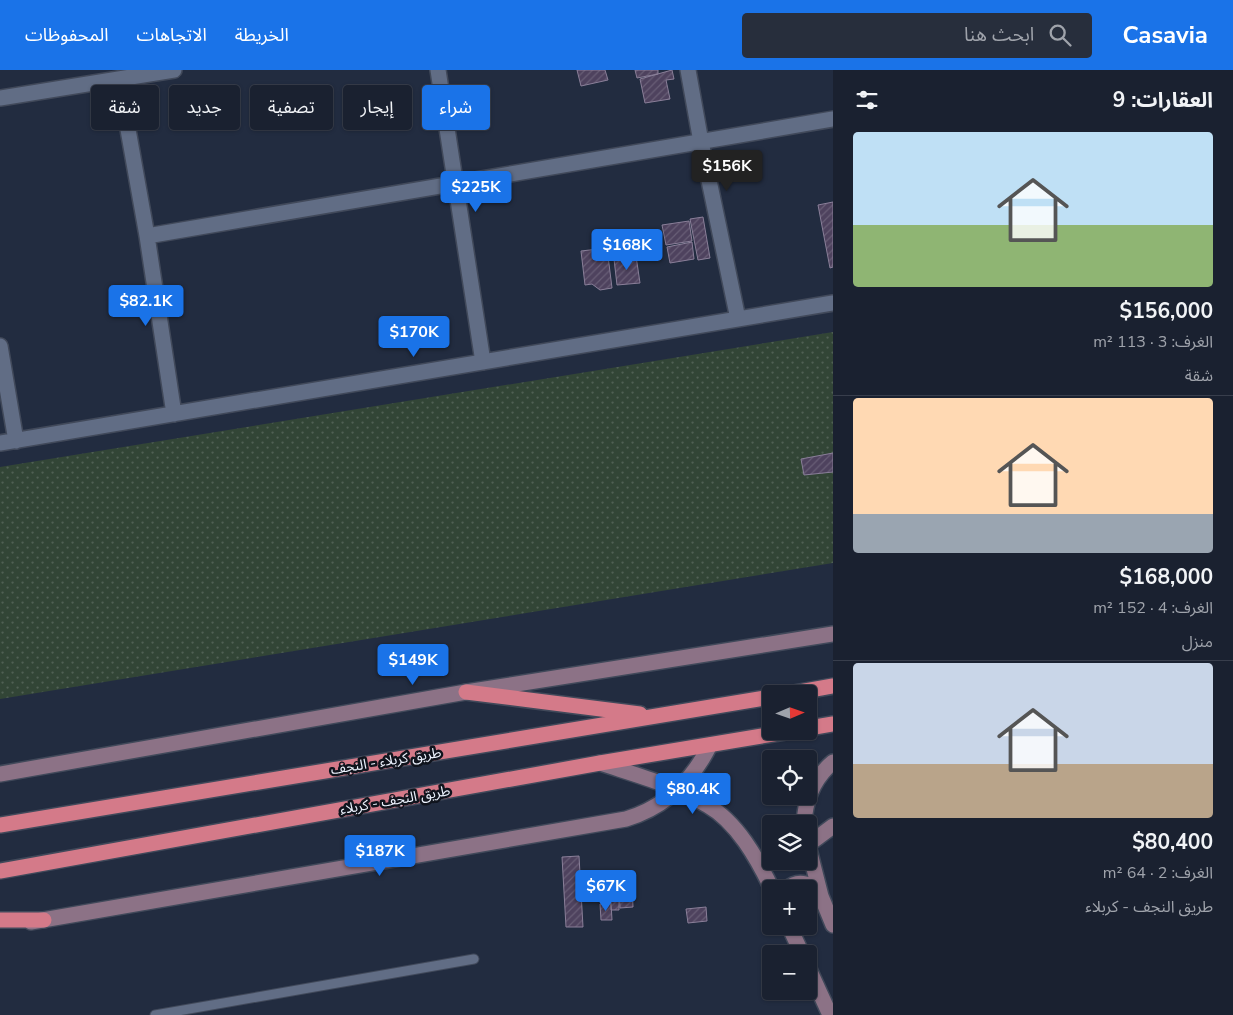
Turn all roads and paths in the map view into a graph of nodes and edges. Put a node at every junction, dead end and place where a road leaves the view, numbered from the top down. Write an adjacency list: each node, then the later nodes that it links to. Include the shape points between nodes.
1 (174, 70): 4 (street)
2 (438, 70): 8 (street)
3 (688, 70): 7 (street)
4 (119, 79): 5 (street); 9 (street)
5 (0, 98)
6 (833, 119): 7 (street)
7 (701, 142): 8 (street); 11 (street)
8 (457, 183): 9 (street); 13 (street)
9 (147, 236): 14 (street)
10 (833, 303): 11 (street)
11 (738, 319): 13 (street)
12 (0, 346): 15 (street)
13 (483, 362): 14 (street)
14 (174, 414): 15 (street)
15 (16, 441): 16 (street)
16 (0, 443)
17 (833, 634): 20 (main road)
18 (833, 686): 19 (highway)
19 (818, 689)
20 (466, 692): 22 (highway); 29 (main road)
21 (762, 698): 22 (highway, طريق کربلاء - النجف)
22 (656, 716): 32 (highway, طريق کربلاء - النجف)
23 (833, 724): 24 (highway)
24 (818, 726)
25 (762, 736): 26 (highway, طريق النجف - کربلاء)
26 (710, 745): 28 (highway, طريق النجف - کربلاء); 30 (main road, via 702,761)
27 (833, 762): 31 (main road, via 816,780 807,800)
28 (600, 763): 30 (main road); 36 (highway, طريق النجف - کربلاء)
29 (0, 774)
30 (678, 790): 37 (main road, via 709,806 728,824 748,846); 41 (main road, via 646,813 626,819)
31 (805, 815)
32 (0, 825)
33 (833, 826): 34 (main road)
34 (817, 838)
35 (814, 870): 39 (main road)
36 (0, 871)
37 (767, 880)
38 (817, 890): 39 (main road)
39 (821, 896): 42 (main road)
40 (0, 920): 41 (highway)
41 (44, 920): 43 (main road)
42 (833, 925)
43 (0, 927)
44 (474, 959): 46 (lane)
45 (817, 987): 47 (main road)
46 (155, 1015)
47 (830, 1015)

